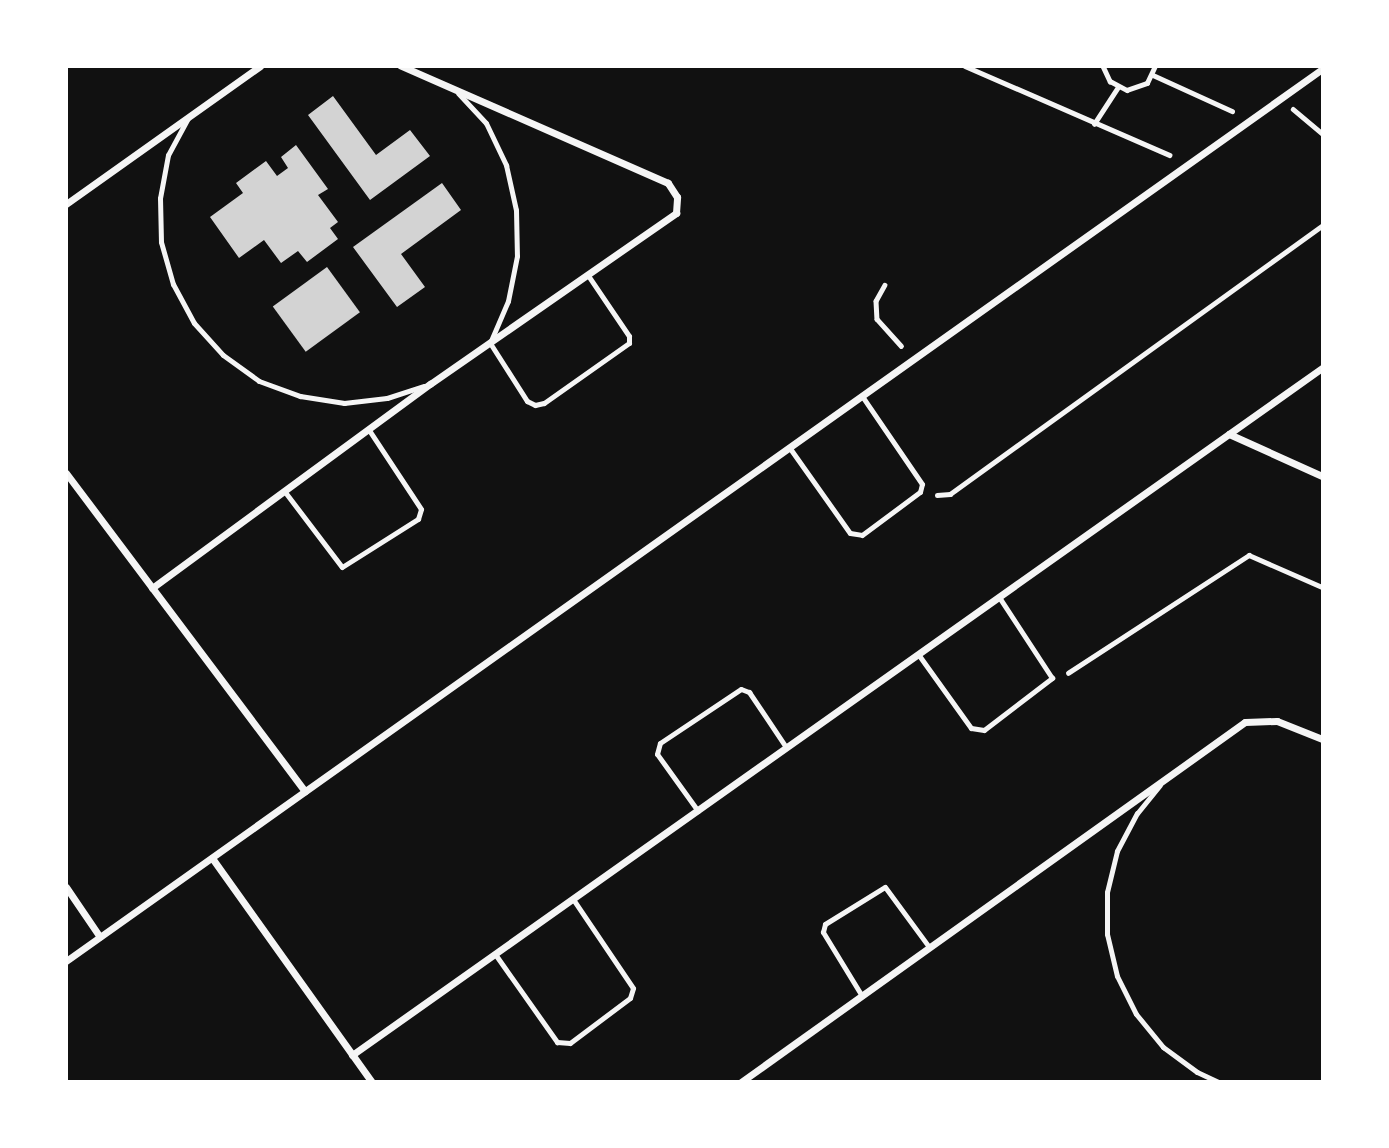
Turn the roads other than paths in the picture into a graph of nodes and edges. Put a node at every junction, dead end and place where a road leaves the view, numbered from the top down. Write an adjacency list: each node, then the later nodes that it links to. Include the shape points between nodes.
1 (260, 66): 7 (street)
2 (401, 66): 5 (street)
3 (425, 66): 5 (lane)
4 (1322, 69): 13 (street)
5 (421, 75): 6 (street)
6 (456, 90): 9 (street, via 655,176 674,189 678,205 671,220); 10 (lane, via 486,123 506,165 516,210 517,256 508,301)
7 (188, 118): 8 (street); 12 (lane, via 168,155 160,198 161,242 173,284 194,323 215,347 259,381 300,396 344,402 387,398)
8 (66, 204)
9 (589, 276): 10 (street); 10 (lane, via 629,336 629,343 544,404 527,401)
10 (490, 344): 12 (street)
11 (1322, 368): 15 (street)
12 (429, 384): 14 (street)
13 (862, 396): 16 (street); 16 (lane, via 922,488 856,536)
14 (369, 430): 19 (street); 19 (lane, via 421,509 418,519 342,567)
15 (1229, 434): 18 (street); 21 (street)
16 (789, 447): 26 (street)
17 (66, 473): 20 (street)
18 (1322, 475)
19 (285, 492): 20 (street)
20 (152, 589): 26 (street)
21 (999, 597): 22 (street); 22 (lane, via 1052,678 977,731)
22 (918, 654): 24 (street)
23 (1322, 738): 25 (street, via 1277,721 1245,722)
24 (786, 747): 27 (street); 27 (lane, via 748,692 741,689 660,743 657,754)
25 (1164, 780): 32 (street); 39 (lane, via 1137,813 1117,851 1107,892 1107,934 1116,976 1136,1014 1163,1047)
26 (305, 791): 28 (street)
27 (698, 811): 30 (street)
28 (212, 858): 31 (street); 36 (street)
29 (66, 887): 31 (street)
30 (573, 899): 33 (street); 33 (lane, via 633,988 630,998 570,1043 557,1042)
31 (100, 937): 34 (street)
32 (929, 947): 35 (street); 35 (lane, via 885,887 825,923 823,932)
33 (495, 954): 36 (street)
34 (66, 961)
35 (862, 996): 38 (street)
36 (352, 1055): 37 (street)
37 (372, 1082)
38 (741, 1082)
39 (1218, 1082)

